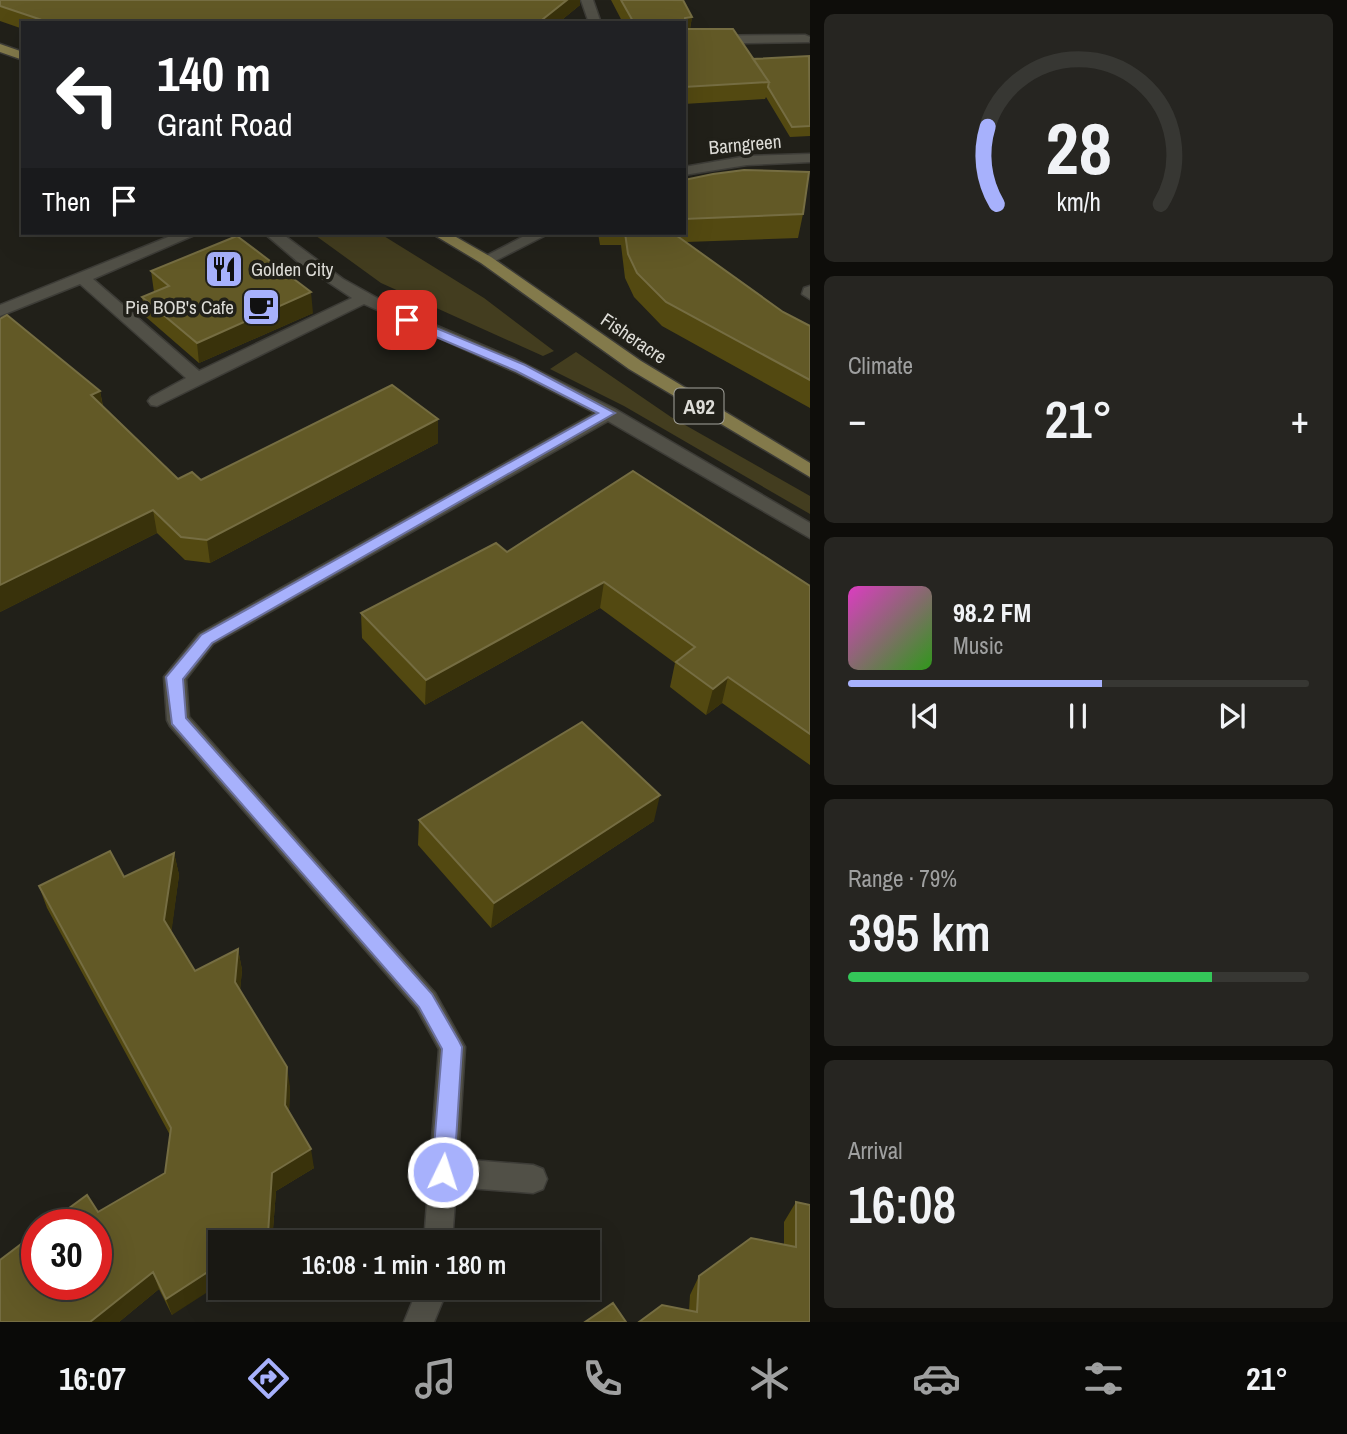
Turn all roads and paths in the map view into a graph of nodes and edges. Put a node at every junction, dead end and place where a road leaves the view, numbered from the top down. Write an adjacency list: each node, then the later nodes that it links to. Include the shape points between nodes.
1 (587, 0): 2 (street)
2 (594, 21)
3 (805, 39): 4 (street)
4 (686, 40)
5 (0, 48): 6 (main road)
6 (21, 55)
7 (810, 158): 8 (street, Barngreen)
8 (686, 169)
9 (186, 235): 14 (street)
10 (274, 235): 15 (street)
11 (442, 235): 13 (main road, Fisheracre / A92)
12 (538, 235): 13 (street)
13 (486, 260): 20 (main road, Fisheracre / A92, via 635,365)
14 (81, 276): 16 (street); 17 (street, via 102,290 181,368)
15 (364, 298): 17 (street); 19 (street)
16 (0, 311)
17 (198, 378): 18 (street)
18 (157, 401)
19 (609, 413): 21 (street); 22 (street, via 206,639 174,677 178,720 426,1001 452,1047)
20 (810, 471)
21 (810, 532)
22 (443, 1172): 23 (street); 24 (street)
23 (533, 1179)
24 (439, 1230)
25 (428, 1300): 26 (street)
26 (419, 1322)

